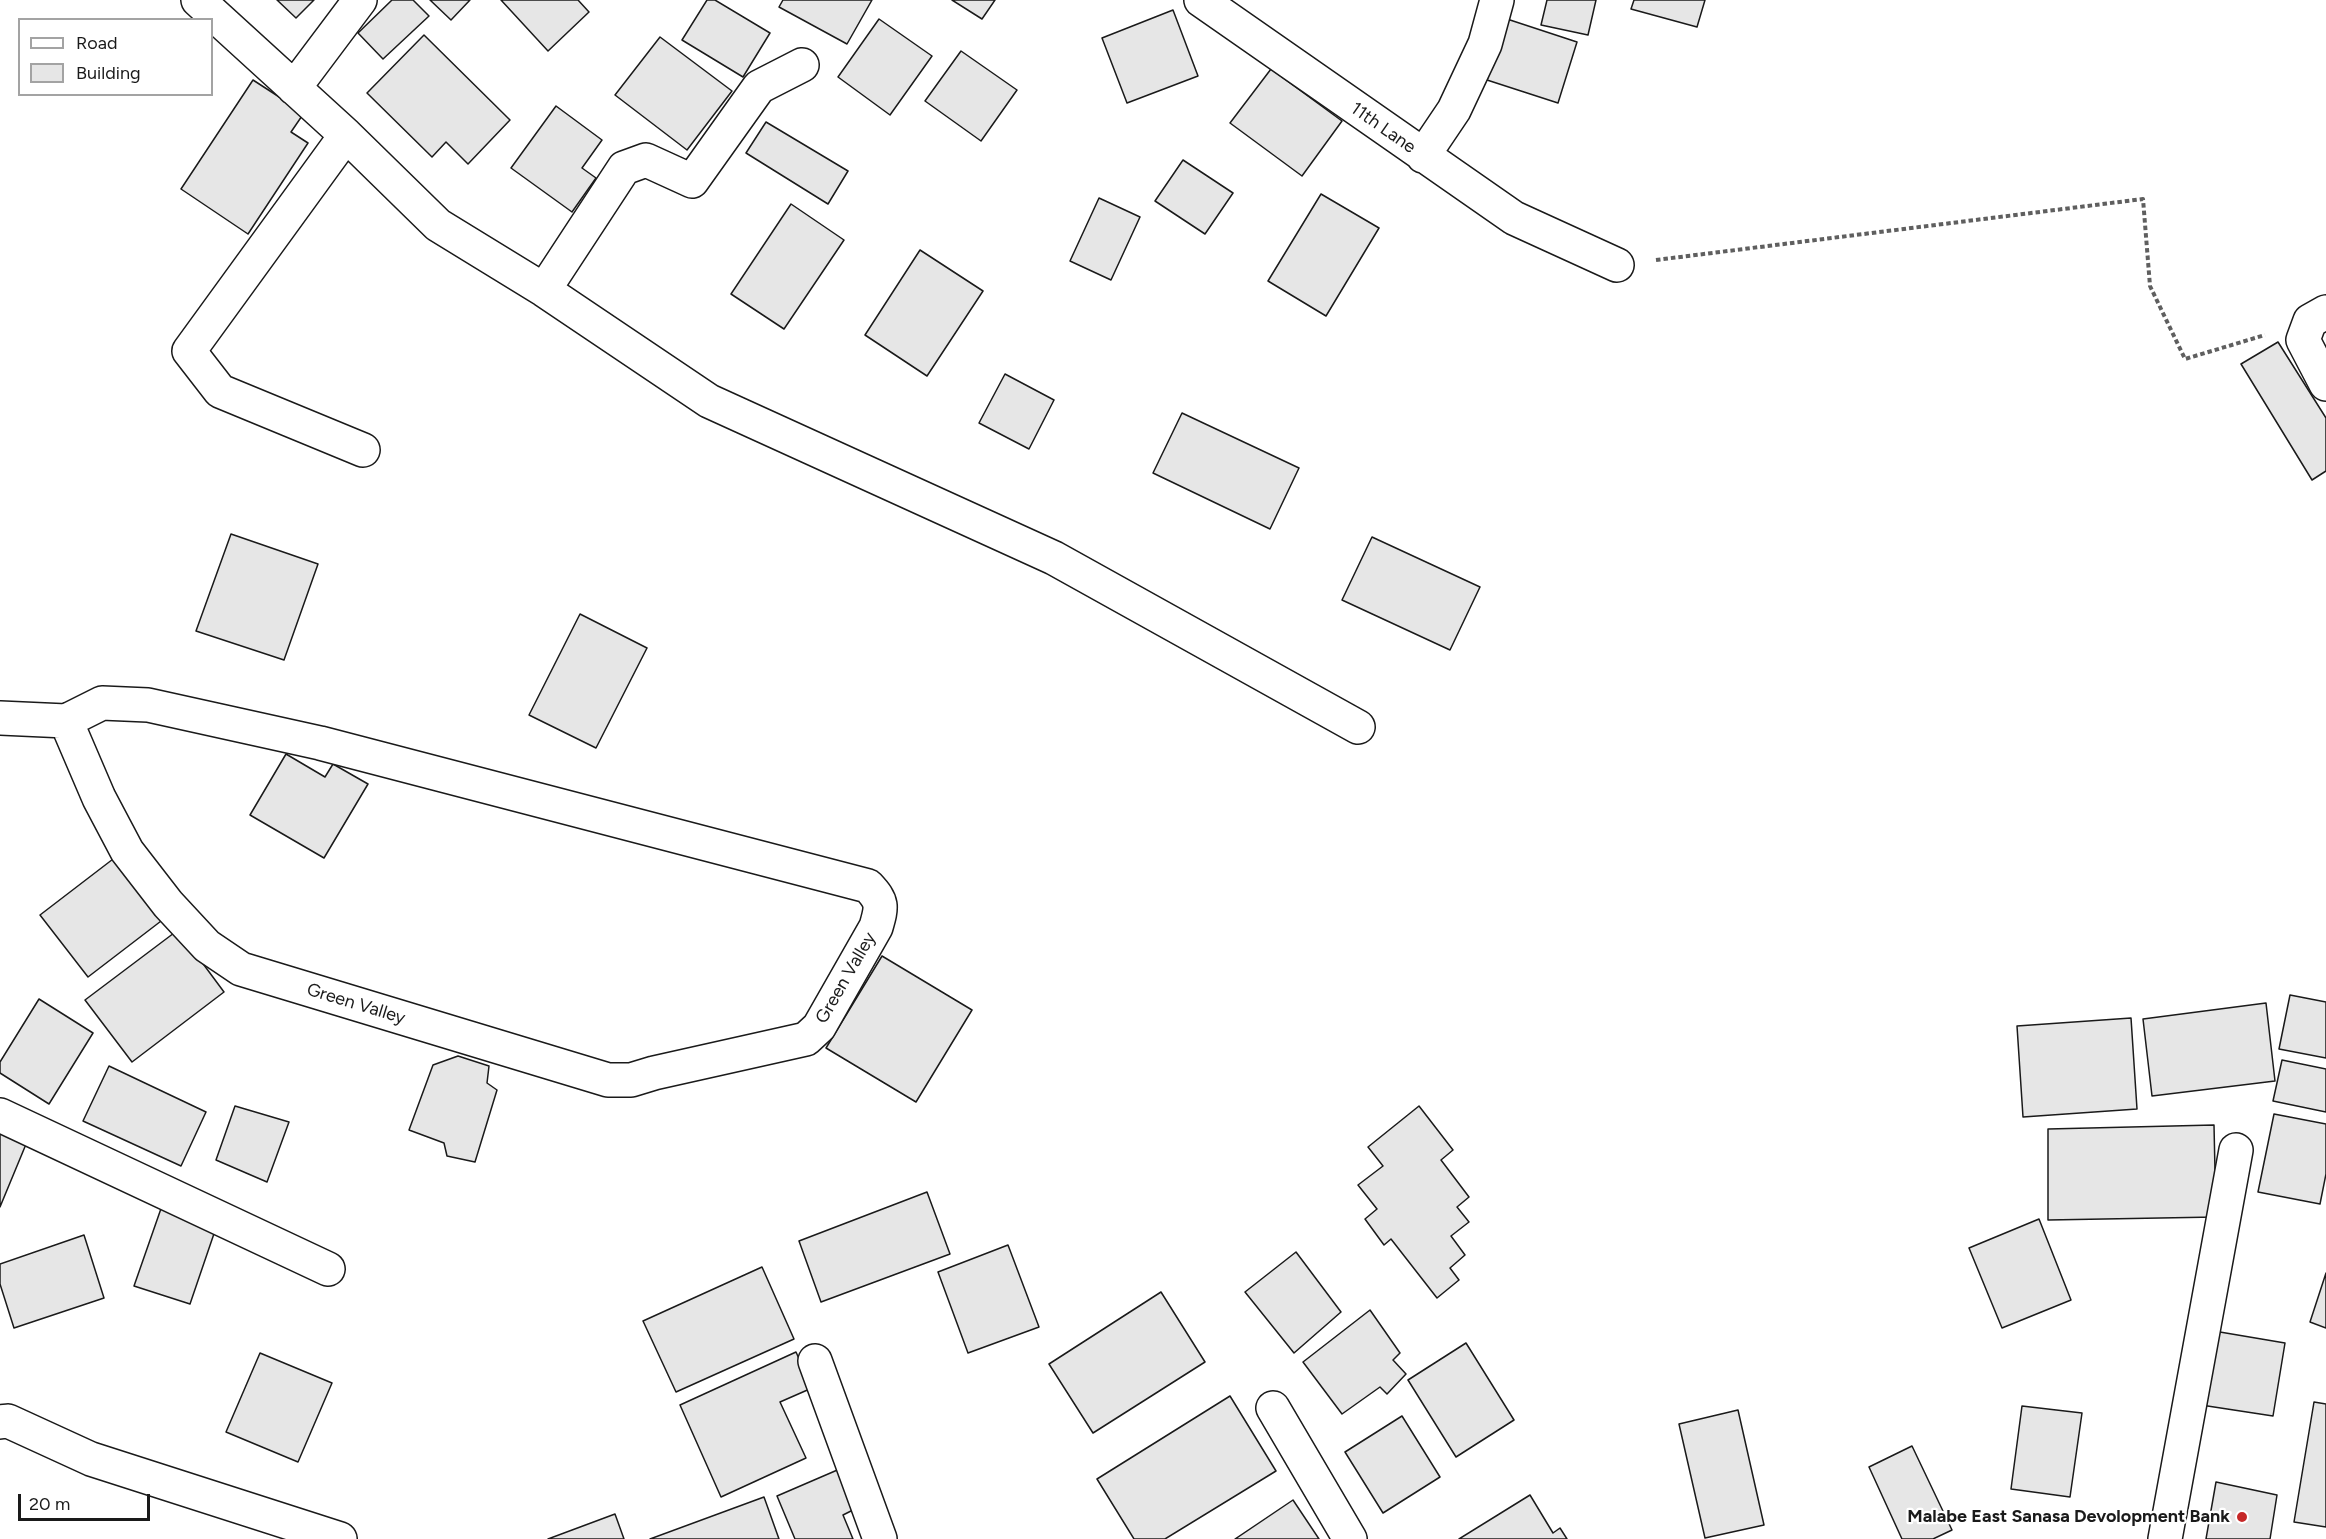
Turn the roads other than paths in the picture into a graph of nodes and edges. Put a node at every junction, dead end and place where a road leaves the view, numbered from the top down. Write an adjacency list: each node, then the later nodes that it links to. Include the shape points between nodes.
1 (198, 0): 6 (street)
2 (360, 0): 6 (street)
3 (1201, 0): 8 (street, 11th Lane)
4 (1497, 0): 8 (street, 11th Lane, via 1485,44 1454,110)
5 (802, 65): 10 (street, via 759,87 692,181 646,160 624,168)
6 (294, 88): 7 (street)
7 (346, 135): 10 (street, via 438,225); 13 (street, via 189,351 220,391)
8 (1424, 156): 9 (street, via 1514,218)
9 (1617, 266)
10 (544, 290): 16 (street, via 709,401 1054,558)
11 (2318, 317): 12 (street, via 2303,340)
12 (2326, 384)
13 (363, 450)
14 (0, 718): 15 (street, Green Valley)
15 (66, 721): 15 (street, Green Valley, via 127,851 207,946 241,969 608,1080 631,1080 806,1039 819,1027 876,927 881,911 879,898 868,886 310,741 148,705 102,703)
16 (1358, 727)
17 (0, 1115): 19 (street)
18 (2236, 1150): 26 (street)
19 (328, 1269)
20 (815, 1361): 24 (street)
21 (1273, 1407): 25 (street)
22 (0, 1422): 23 (street, via 8,1421 91,1459)
23 (340, 1539)
24 (880, 1539)
25 (1350, 1539)
26 (2165, 1539)

